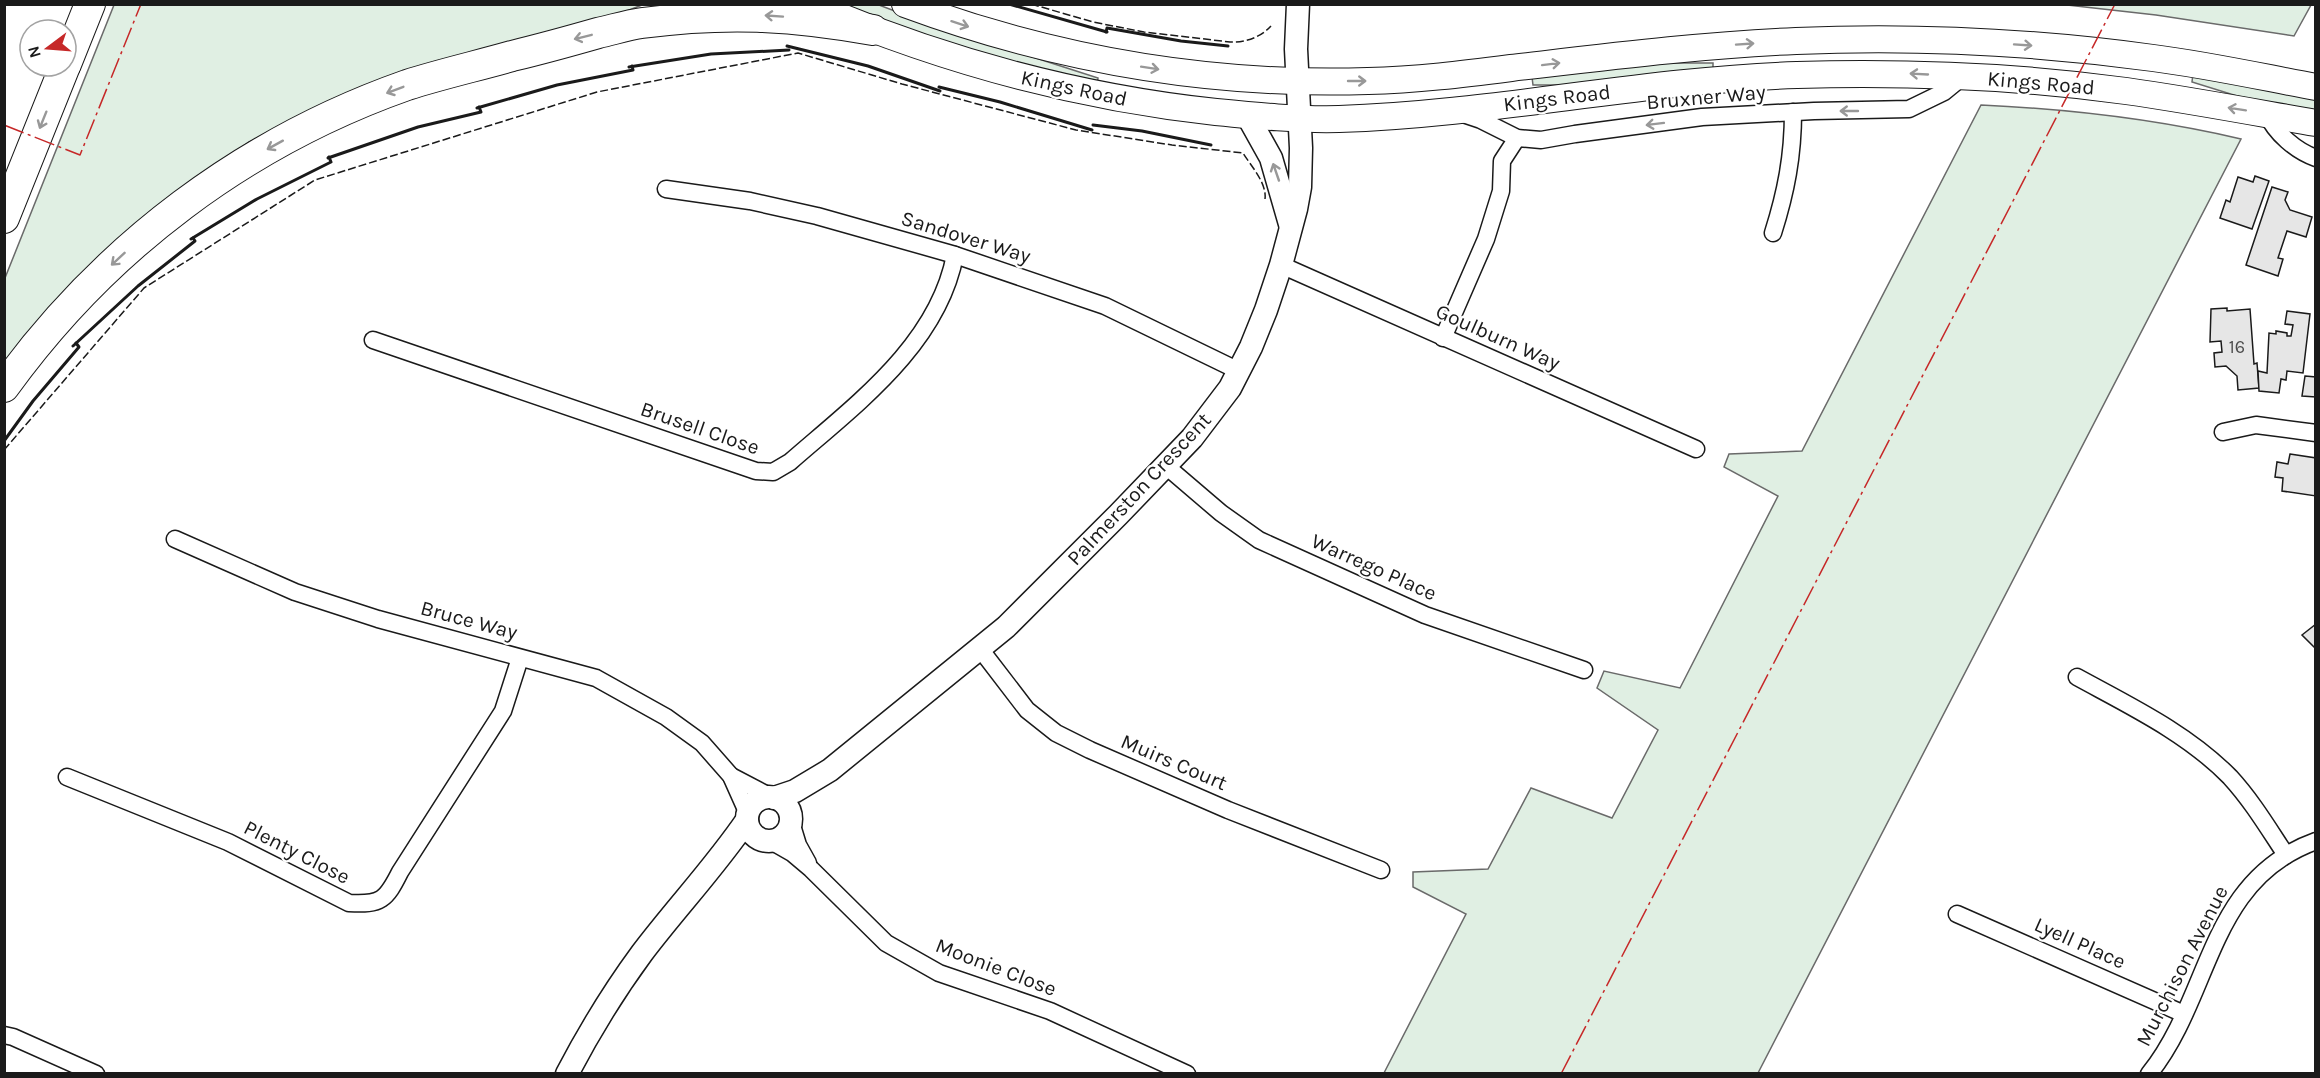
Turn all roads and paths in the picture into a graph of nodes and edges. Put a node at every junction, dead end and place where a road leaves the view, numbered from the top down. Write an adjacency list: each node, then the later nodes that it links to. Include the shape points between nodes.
1 (90, 4): 8 (highway)
2 (677, 4): 6 (highway)
3 (810, 4): 7 (main road, Kings Road)
4 (905, 4): 12 (main road, Kings Road, one-way to 12, via 984,32 1084,57 1210,76)
5 (1298, 4): 12 (street, Palmerston Crescent)
6 (640, 23): 7 (highway, one-way to 6, via 809,19 747,15); 31 (highway, one-way to 31, via 409,85 327,117 261,152 194,196 132,246 72,303)
7 (873, 30): 17 (main road, Kings Road, via 972,64 1056,86 1138,102)
8 (78, 34)
9 (1964, 41): 10 (main road); 12 (main road, Kings Road, one-way to 9, via 1447,76 1795,40); 13 (main road, Kings Road, one-way to 13, via 2155,58)
10 (1960, 76): 14 (main road, Kings Road, one-way to 14, via 1909,73 1761,78 1655,86); 15 (street, Bruxner Way, one-way to 15, via 1944,92 1909,109); 16 (main road, Kings Road, one-way to 10, via 2125,91)
11 (61, 78): 23 (highway, one-way to 23)
12 (1298, 81): 18 (street, Palmerston Crescent)
13 (2316, 87)
14 (1453, 111): 18 (main road, Kings Road); 20 (street, Bruxner Way)
15 (1793, 112): 20 (street, Bruxner Way, one-way to 20, via 1702,117 1541,140); 25 (street, Bruxner Way, via 1788,180)
16 (2267, 114): 19 (main road, Kings Road); 21 (street, via 2291,144)
17 (1247, 115): 18 (main road, Kings Road); 24 (street, one-way to 17, via 1271,158)
18 (1301, 118): 24 (street, Palmerston Crescent, via 1300,188)
19 (2316, 123)
20 (1517, 138): 28 (street, via 1503,160 1501,191 1486,239)
21 (2316, 158)
22 (666, 189): 26 (street, Sandover Way, via 817,216)
23 (4, 218)
24 (1291, 228): 27 (street, Palmerston Crescent)
25 (1773, 233)
26 (955, 255): 29 (street, Brusell Close, via 945,292 930,320 893,368 790,462 773,471 756,471); 30 (street, Sandover Way, via 1105,306)
27 (1281, 265): 28 (street, Goulburn Way); 30 (street, Palmerston Crescent)
28 (1443, 338): 34 (street, Goulburn Way)
29 (373, 340)
30 (1239, 371): 35 (street, Palmerston Crescent, via 1210,414)
31 (4, 387)
32 (2223, 432): 33 (street, via 2256,426)
33 (2316, 433)
34 (1696, 449)
35 (1166, 466): 37 (street, Palmerston Crescent); 39 (street, Warrego Place, via 1259,540 1425,615)
36 (175, 540): 38 (street, Bruce Way, via 295,592)
37 (981, 650): 41 (street, Palmerston Crescent); 51 (street, Muirs Court, via 1027,710 1056,733 1228,810)
38 (520, 658): 42 (street, Bruce Way, via 596,678 666,717 702,743); 43 (street, Plenty Close, via 503,711 386,897 369,904 349,903 228,842)
39 (1584, 670)
40 (2077, 677): 49 (street, via 2189,742 2248,798)
41 (830, 770): 44 (street, Palmerston Crescent, via 795,791); 46 (street, Palmerston Crescent, via 801,802)
42 (730, 776): 44 (street, Bruce Way); 45 (street, Bruce Way)
43 (67, 777)
44 (772, 798): 45 (street, via 757,801); 46 (street, via 786,805)
45 (748, 817): 47 (street, via 752,833); 52 (street)
46 (791, 820): 47 (street, via 784,835); 50 (street, Moonie Close)
47 (767, 841): 50 (street, Moonie Close, via 792,853); 52 (street, via 749,846)
48 (2316, 841): 49 (street, Murchison Avenue)
49 (2286, 855): 54 (street, Murchison Avenue, via 2261,874 2233,906)
50 (811, 869): 58 (street, Moonie Close, via 886,943 939,973 1050,1011)
51 (1382, 870)
52 (706, 876): 57 (street, via 616,990)
53 (1958, 914): 54 (street, Lyell Place)
54 (2184, 1014): 59 (street, Murchison Avenue)
55 (4, 1035): 56 (street)
56 (96, 1074)
57 (567, 1074)
58 (1187, 1074)
59 (2149, 1074)

